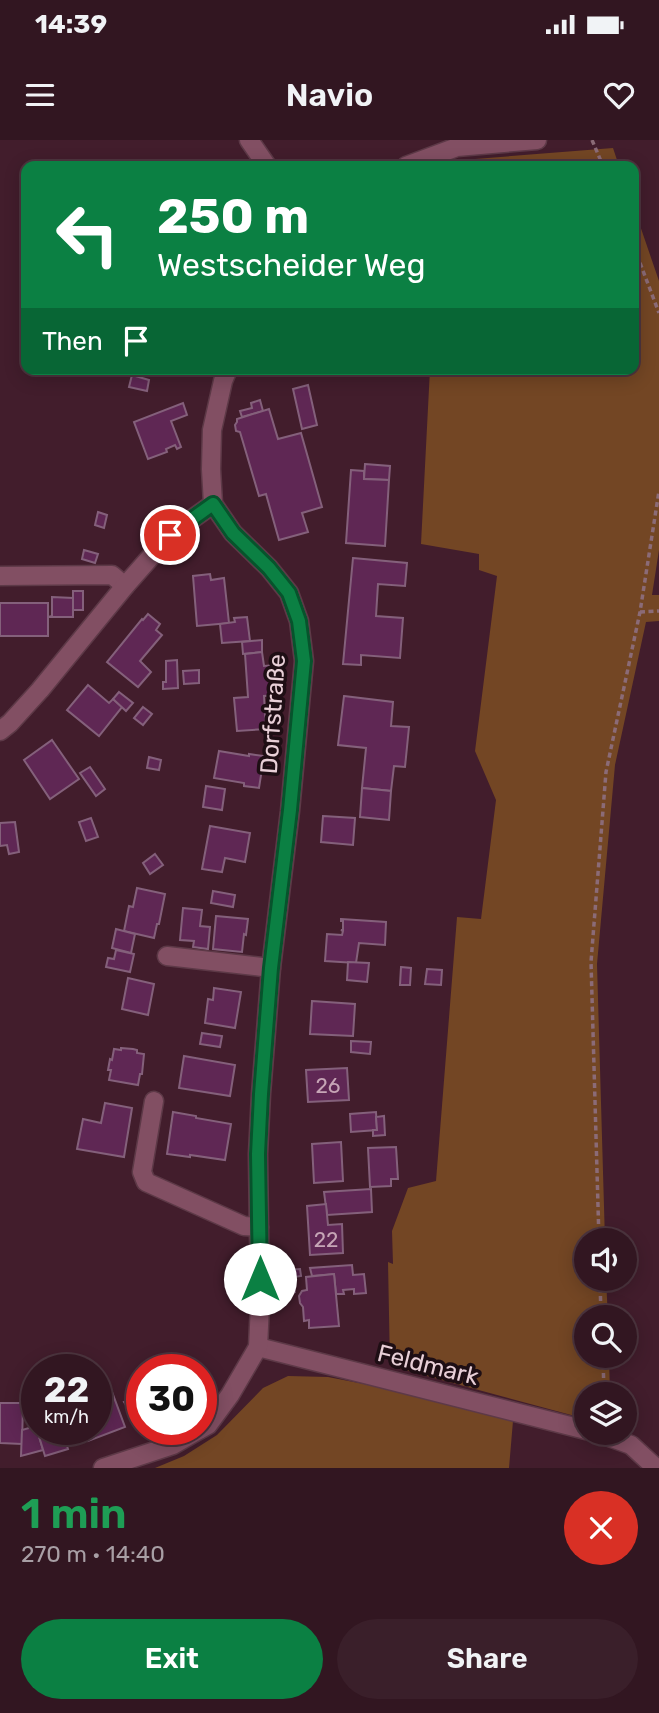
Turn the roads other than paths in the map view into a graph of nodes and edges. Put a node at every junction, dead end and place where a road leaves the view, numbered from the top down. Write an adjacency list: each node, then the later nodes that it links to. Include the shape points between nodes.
1 (249, 140): 3 (street)
2 (537, 140): 4 (street, via 457,148)
3 (264, 161)
4 (420, 161)
5 (226, 375): 6 (street, via 212,430)
6 (213, 504): 8 (street, via 170,535); 11 (street, Dorfstraße, via 233,533 289,593 299,621 304,661)
7 (0, 576): 8 (street, via 112,575)
8 (125, 586): 9 (street, via 40,690)
9 (0, 731)
10 (167, 956): 11 (street)
11 (271, 968): 13 (street, Dorfstraße, via 258,1154)
12 (154, 1101): 13 (street, via 142,1172 146,1182 244,1226)
13 (259, 1227): 14 (street, Dorfstraße)
14 (258, 1347): 15 (street, Dorfstraße); 16 (street, Feldmark)
15 (217, 1413)
16 (574, 1427)
17 (173, 1445): 19 (street, Dorfstraße)
18 (631, 1445): 20 (street)
19 (103, 1468)
20 (656, 1468)

